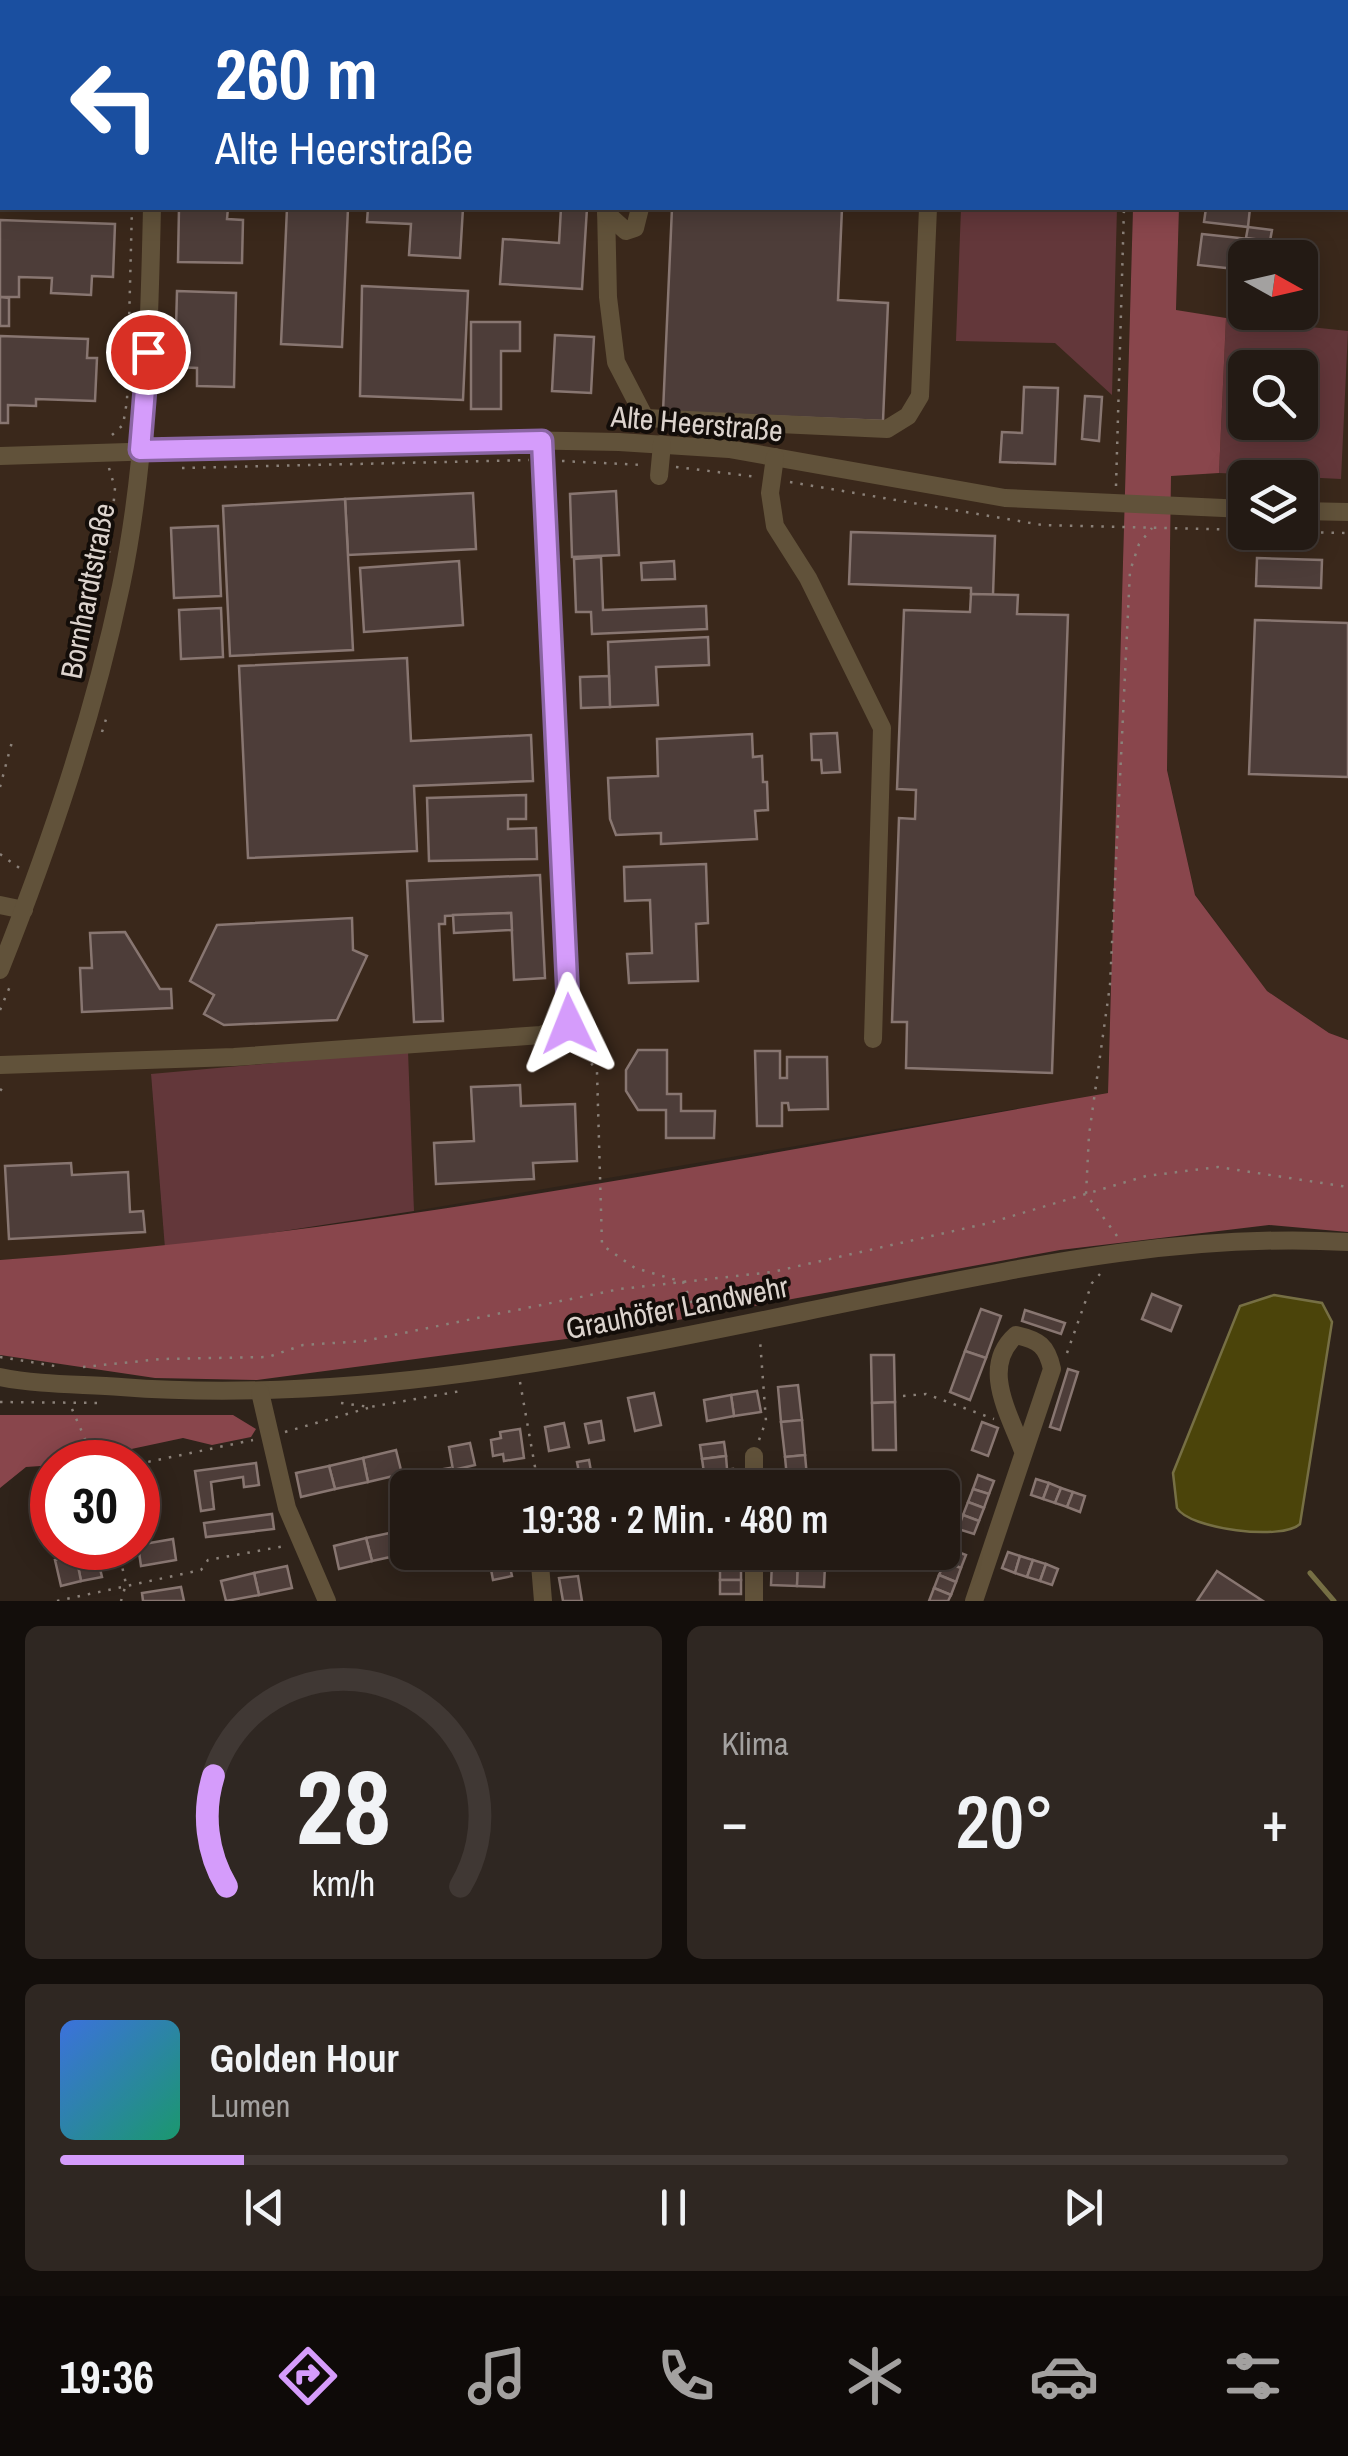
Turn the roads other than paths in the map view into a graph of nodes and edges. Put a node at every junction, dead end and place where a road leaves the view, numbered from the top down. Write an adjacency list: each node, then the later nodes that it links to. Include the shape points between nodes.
1 (152, 210): 6 (street, Bornhardtstraße)
2 (606, 210): 3 (street, via 626,231 635,228); 4 (street, via 616,362 644,418 887,430 908,416 920,396)
3 (640, 210)
4 (928, 210)
5 (662, 444): 7 (street, Alte Heerstraße); 9 (street, Alte Heerstraße); 10 (street)
6 (140, 450): 7 (street, Alte Heerstraße); 8 (street, Alte Heerstraße); 15 (street, Bornhardtstraße, via 121,584 96,690)
7 (543, 450): 18 (street, via 569,1024 542,1036 234,1058)
8 (0, 456)
9 (774, 457): 11 (street, Alte Heerstraße, via 1005,498); 17 (street, via 775,526 882,728)
10 (660, 471)
11 (1228, 509)
12 (1318, 511): 13 (street)
13 (1348, 512)
14 (0, 905): 15 (street)
15 (24, 910): 16 (street, Bornhardtstraße)
16 (0, 970)
17 (873, 1039)
18 (0, 1065)
19 (1348, 1242): 21 (street, Grauhöfer Landwehr, via 1256,1238 1127,1250 450,1376)
20 (4, 1379): 21 (street, Grauhöfer Landwehr)
21 (260, 1392): 27 (street, via 288,1508)
22 (1023, 1451): 22 (street, via 1052,1369 1048,1349 1016,1336 1002,1347 995,1372); 30 (street)
23 (754, 1456): 24 (street)
24 (754, 1470)
25 (540, 1570): 28 (street)
26 (754, 1570): 29 (street)
27 (327, 1601)
28 (543, 1601)
29 (754, 1601)
30 (974, 1601)

